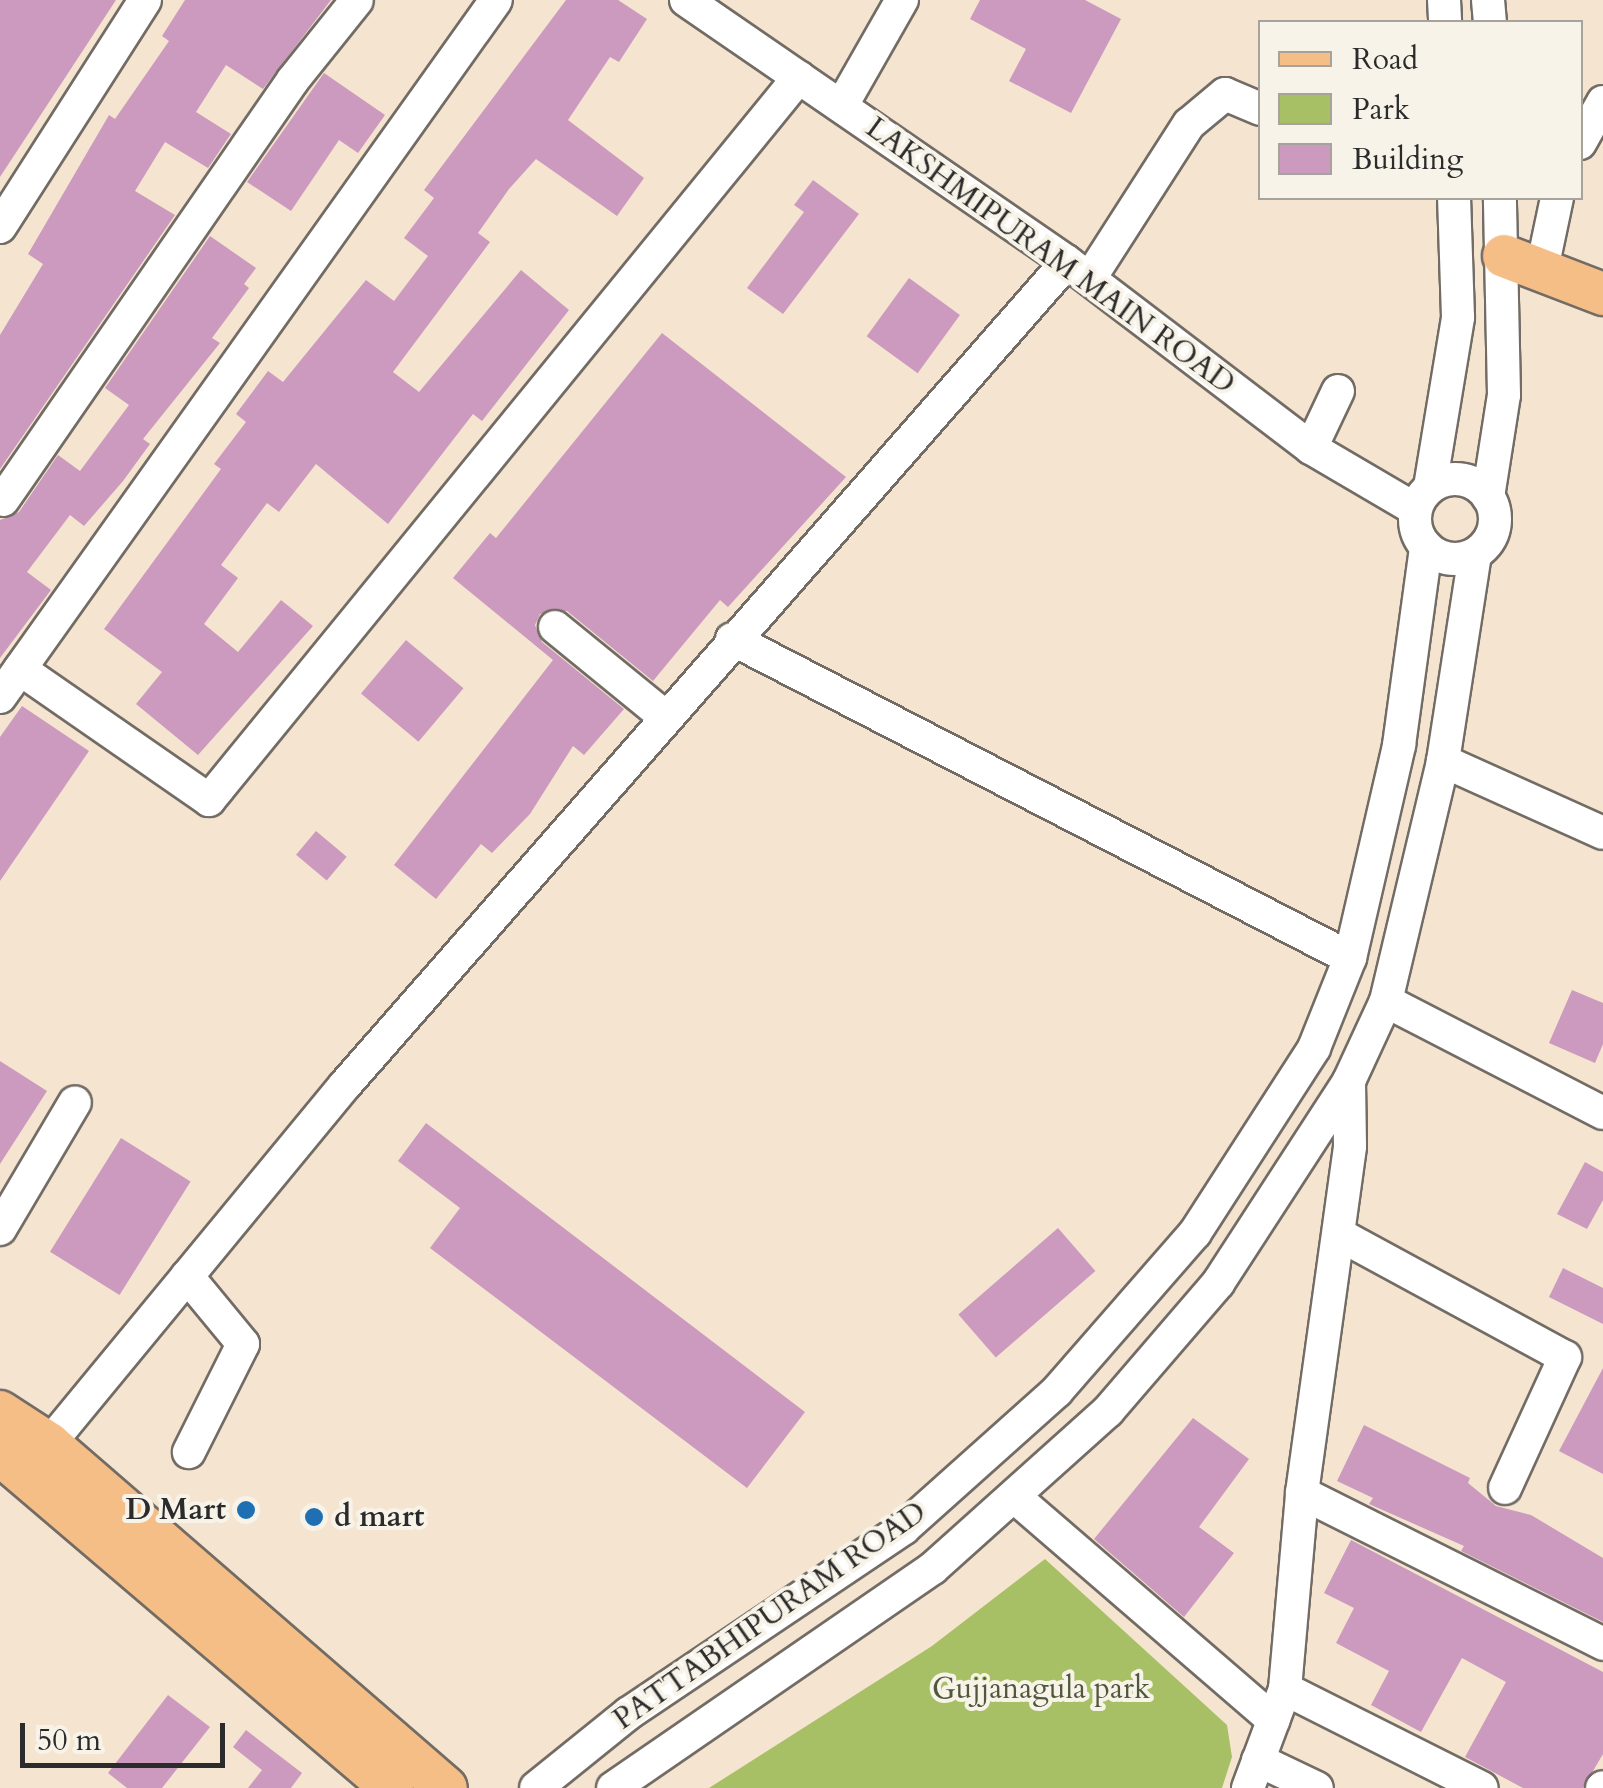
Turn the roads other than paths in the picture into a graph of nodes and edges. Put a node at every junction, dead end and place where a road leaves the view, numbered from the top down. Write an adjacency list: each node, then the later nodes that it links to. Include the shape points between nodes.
1 (145, 0): 14 (street)
2 (357, 0): 22 (street, via 293,80)
3 (496, 0): 27 (street)
4 (686, 0): 6 (street, LAKSHMIPURAM MAIN ROAD)
5 (902, 0): 8 (street)
6 (799, 77): 8 (street, LAKSHMIPURAM MAIN ROAD); 27 (street, via 209,800)
7 (1603, 102): 10 (street)
8 (842, 106): 16 (street, LAKSHMIPURAM MAIN ROAD)
9 (1258, 108): 16 (street, via 1225,94 1189,124)
10 (1583, 138)
11 (1454, 200): 21 (street, via 1457,332)
12 (1501, 200): 15 (street)
13 (1556, 200): 15 (street)
14 (0, 227)
15 (1523, 263): 17 (main road); 20 (street)
16 (1078, 270): 19 (street, LAKSHMIPURAM MAIN ROAD); 26 (street)
17 (1603, 294)
18 (1338, 391): 19 (street)
19 (1311, 448): 21 (street, LAKSHMIPURAM MAIN ROAD)
20 (1488, 497): 21 (street, via 1455,479); 24 (street, via 1495,521)
21 (1423, 498): 23 (street)
22 (2, 500)
23 (1426, 547): 24 (street, via 1449,559); 32 (street, PATTABHIPURAM ROAD, via 1382,839)
24 (1475, 554): 30 (street, PATTABHIPURAM ROAD)
25 (555, 627): 29 (street)
26 (732, 639): 29 (street); 32 (street)
27 (20, 669): 28 (street)
28 (0, 697)
29 (664, 716): 39 (street)
30 (1443, 761): 31 (street); 33 (street, PATTABHIPURAM ROAD)
31 (1603, 833)
32 (1350, 958): 52 (street, PATTABHIPURAM ROAD, via 1314,1048 1226,1187 1141,1300 1068,1380 870,1554 629,1713)
33 (1386, 1001): 34 (street, PATTABHIPURAM ROAD); 36 (street)
34 (1348, 1081): 38 (street); 45 (street, PATTABHIPURAM ROAD, via 1170,1344)
35 (75, 1102): 37 (street)
36 (1603, 1113)
37 (0, 1229)
38 (1340, 1234): 43 (street, via 1566,1357); 44 (street)
39 (187, 1276): 41 (street, via 243,1344); 42 (street)
40 (0, 1412): 42 (main road)
41 (190, 1452)
42 (18, 1465): 50 (main road); 51 (main road)
43 (1506, 1488)
44 (1302, 1493): 46 (street); 47 (street)
45 (1016, 1498): 48 (street); 53 (street, PATTABHIPURAM ROAD, via 862,1621)
46 (1603, 1644)
47 (1285, 1689): 48 (street); 55 (street)
48 (1273, 1720): 49 (street)
49 (1253, 1774): 54 (street)
50 (392, 1788)
51 (446, 1788)
52 (536, 1788)
53 (612, 1788)
54 (1317, 1788)
55 (1482, 1788)

